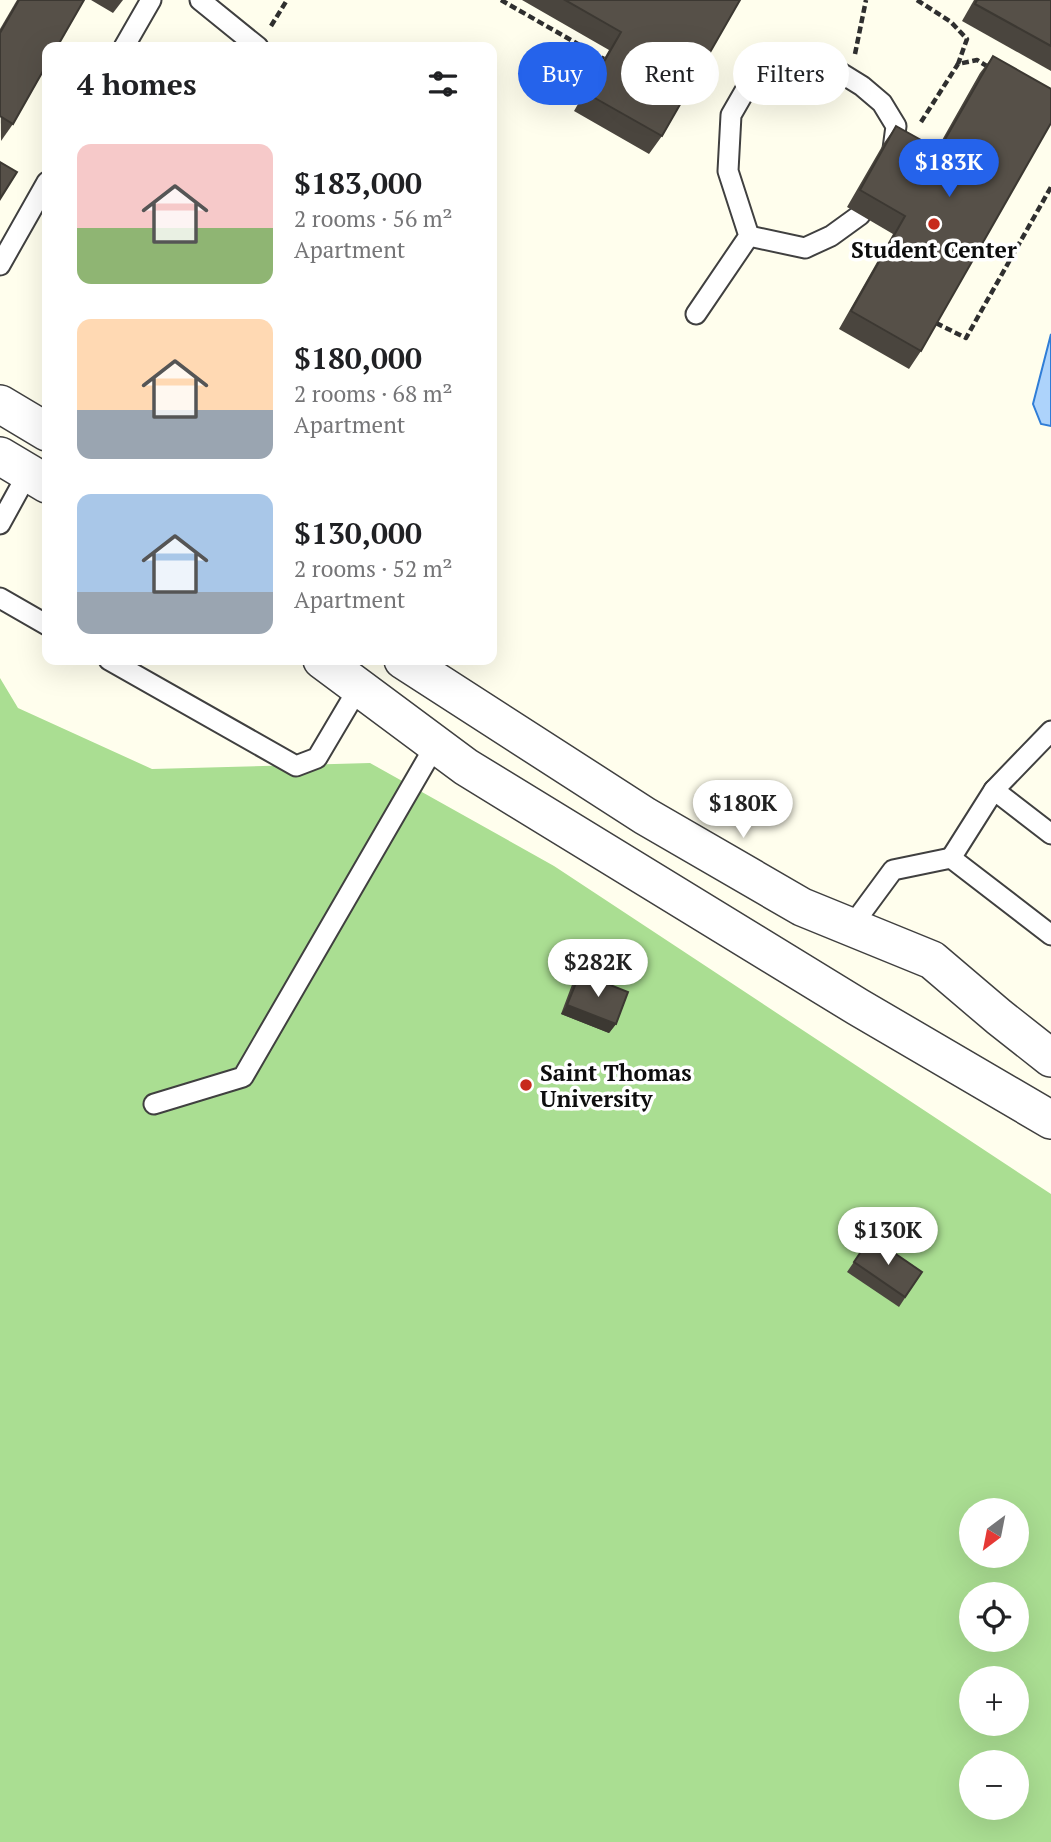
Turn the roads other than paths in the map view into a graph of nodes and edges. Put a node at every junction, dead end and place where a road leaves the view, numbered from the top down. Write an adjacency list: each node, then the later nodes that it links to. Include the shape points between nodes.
1 (151, 0): 3 (lane)
2 (200, 0): 4 (lane)
3 (127, 42)
4 (252, 42)
5 (893, 149): 8 (lane, via 896,126 882,103 828,65 785,65 750,82 732,116 728,172)
6 (42, 191): 9 (lane)
7 (860, 215): 8 (lane, via 805,248)
8 (749, 236): 10 (lane)
9 (0, 265)
10 (696, 314)
11 (0, 404): 12 (street)
12 (42, 429)
13 (25, 471): 14 (lane)
14 (0, 524)
15 (0, 598): 16 (lane)
16 (42, 622)
17 (117, 665): 20 (lane, via 296,766 317,758)
18 (329, 665): 20 (street)
19 (411, 665): 26 (street, via 645,816 802,907)
20 (359, 687): 22 (street)
21 (1051, 732): 23 (lane)
22 (436, 744): 29 (lane, via 243,1077); 30 (street, via 466,767 858,1007)
23 (994, 790): 24 (lane); 25 (lane)
24 (1051, 834)
25 (951, 858): 26 (lane, via 893,870); 27 (lane)
26 (851, 927): 28 (street, via 932,960)
27 (1051, 935)
28 (1051, 1058)
29 (154, 1104)
30 (1051, 1120)

